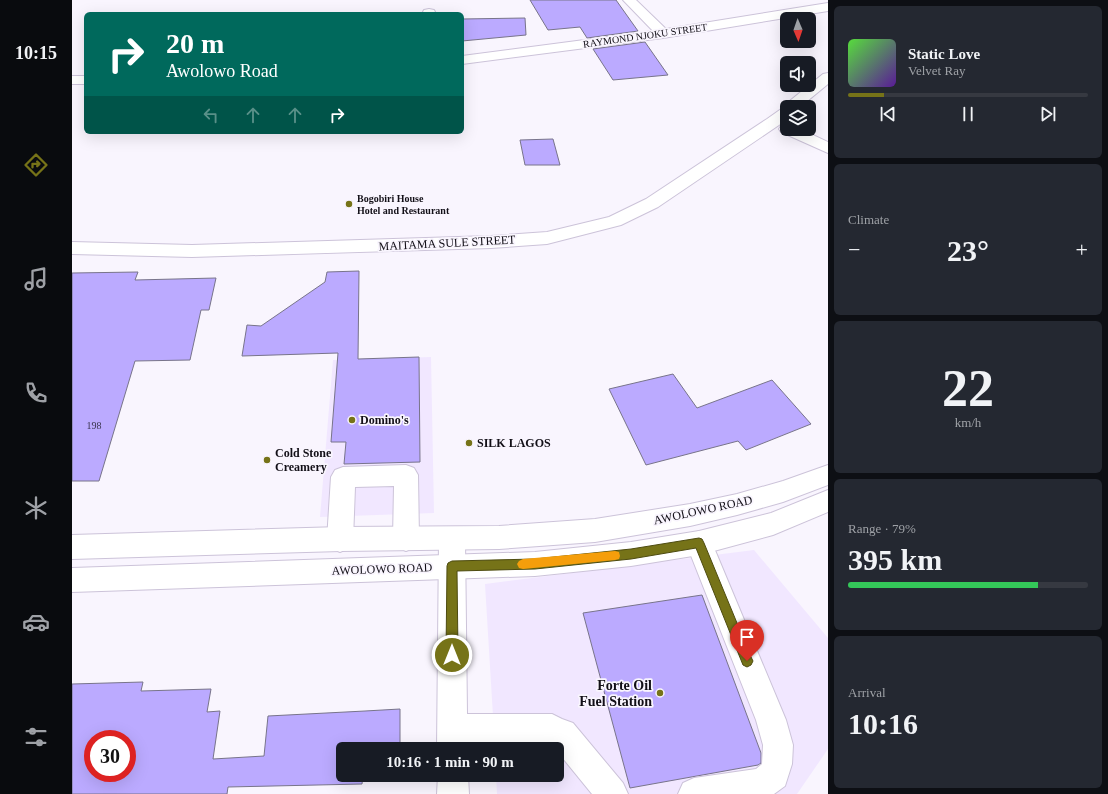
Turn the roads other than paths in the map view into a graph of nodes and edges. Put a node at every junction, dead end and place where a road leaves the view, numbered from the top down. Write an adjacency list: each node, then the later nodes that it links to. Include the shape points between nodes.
1 (629, 0): 5 (street)
2 (823, 0): 3 (street)
3 (828, 3)
4 (828, 7): 5 (street, RAYMOND NJOKU STREET)
5 (664, 34): 6 (street, RAYMOND NJOKU STREET)
6 (464, 60)
7 (828, 76): 10 (street)
8 (72, 80): 9 (street)
9 (84, 80)
10 (799, 100)
11 (780, 128): 14 (street, MAITAMA SULE STREET, via 652,203 615,221 547,238 192,251)
12 (802, 136): 13 (street)
13 (828, 148)
14 (72, 248)
15 (828, 475): 18 (street, AWOLOWO ROAD, via 800,486 717,510 617,528)
16 (828, 501): 20 (street, AWOLOWO ROAD, via 773,524)
17 (406, 539): 18 (street, AWOLOWO ROAD); 19 (street, AWOLOWO ROAD); 19 (street, via 406,475 343,477)
18 (452, 539): 22 (street)
19 (340, 540): 21 (street, AWOLOWO ROAD)
20 (699, 543): 22 (street, AWOLOWO ROAD, via 631,554 543,563); 28 (street, via 771,720 778,745 774,775 762,784)
21 (72, 547)
22 (452, 566): 23 (street, AWOLOWO ROAD); 24 (street)
23 (72, 580)
24 (452, 739): 27 (street, via 552,729 562,734)
25 (453, 782): 26 (street)
26 (453, 794)
27 (612, 794)
28 (694, 794)

